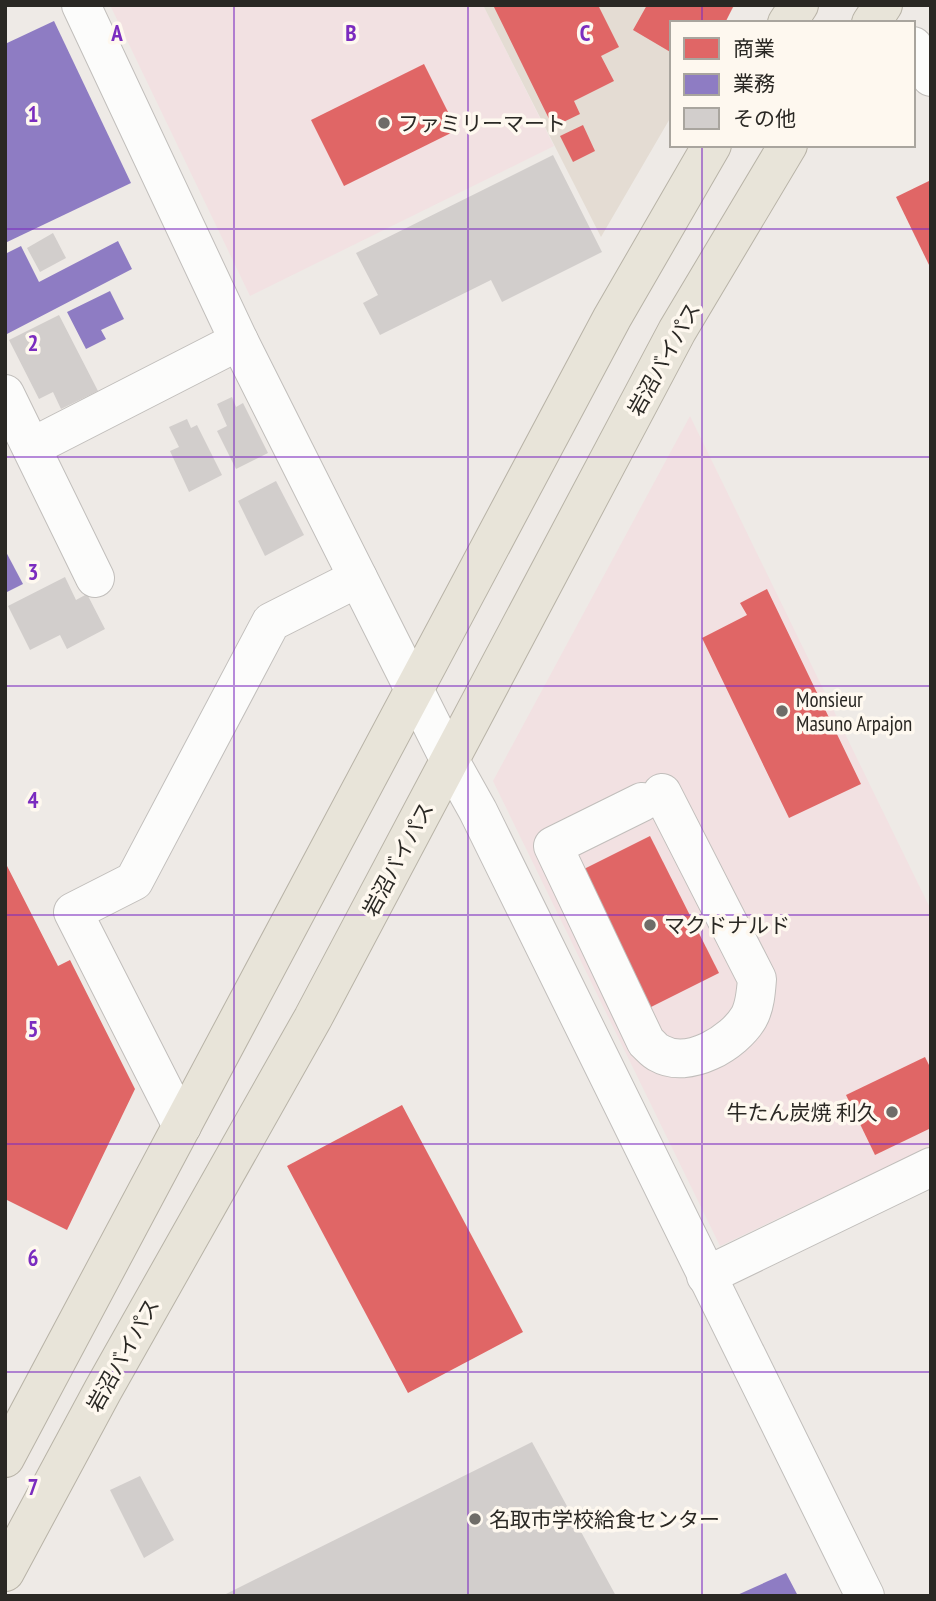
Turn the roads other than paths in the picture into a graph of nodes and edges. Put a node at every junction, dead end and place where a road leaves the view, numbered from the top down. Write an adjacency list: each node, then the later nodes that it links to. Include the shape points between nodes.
1 (81, 5): 11 (street)
2 (799, 5): 4 (highway)
3 (885, 5): 5 (highway); 6 (street)
4 (788, 21)
5 (873, 21)
6 (897, 21)
7 (915, 50): 8 (street)
8 (931, 78)
9 (711, 147): 16 (highway, via 612,318)
10 (787, 147): 17 (highway, 岩沼バイパス, via 677,331)
11 (239, 341): 13 (street); 15 (street)
12 (5, 394): 13 (street)
13 (32, 447): 14 (street)
14 (94, 578)
15 (358, 578): 16 (street); 19 (street, via 271,622 134,881 73,912)
16 (415, 691): 17 (street); 19 (highway)
17 (450, 761): 21 (street); 23 (highway, 岩沼バイパス, via 313,1018)
18 (659, 1054): 18 (street, via 646,1042 553,846 652,798 757,979 750,1016 736,1034 700,1055)
19 (182, 1126): 22 (highway)
20 (931, 1167): 21 (street)
21 (706, 1276): 24 (street)
22 (5, 1458)
23 (5, 1572)
24 (865, 1596)

